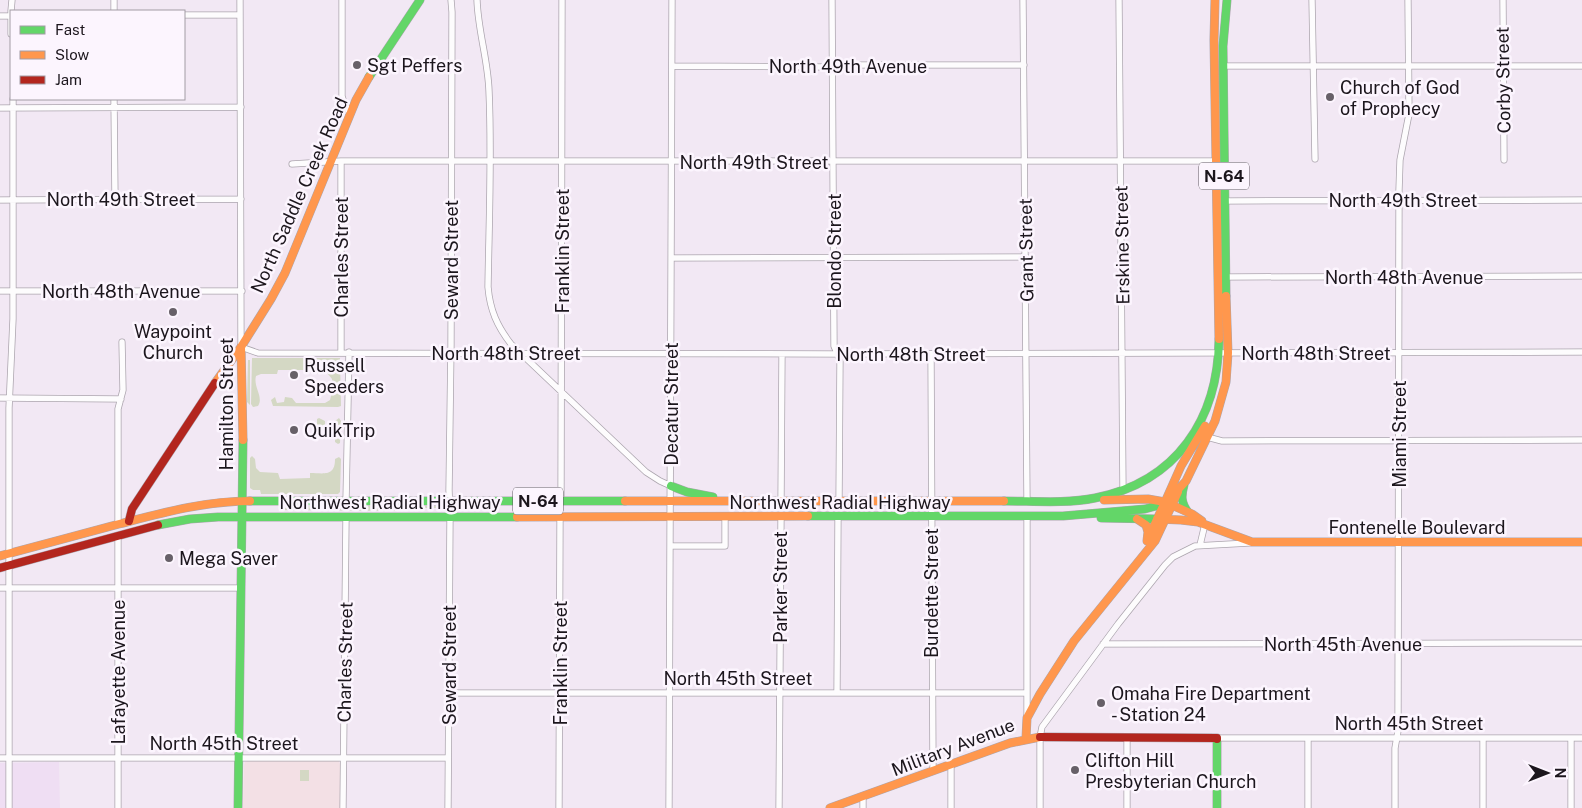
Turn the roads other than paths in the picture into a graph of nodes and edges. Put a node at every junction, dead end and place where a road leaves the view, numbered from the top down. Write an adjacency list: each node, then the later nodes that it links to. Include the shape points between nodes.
1 (240, 0): 18 (street, Hamilton Street)
2 (342, 0): 34 (street, via 342,96)
3 (452, 0): 42 (street, Seward Street)
4 (472, 0): 17 (street)
5 (477, 0): 17 (street)
6 (562, 0): 44 (street, Franklin Street)
7 (672, 0): 21 (street, Decatur Street)
8 (832, 0): 22 (street, Blondo Street)
9 (1023, 0): 20 (street, Grant Street)
10 (1119, 0): 40 (street, Erskine Street)
11 (1215, 0): 36 (main road, Northwest Radial Highway / N-64)
12 (1227, 0): 23 (main road, Northwest Radial Highway / N-64, via 1223,30)
13 (1312, 0): 24 (street)
14 (1408, 0): 25 (street, Miami Street)
15 (1502, 0): 26 (street, Corby Street)
16 (420, 2): 34 (main road, North Saddle Creek Road, via 363,86)
17 (477, 11): 43 (street, via 489,90)
18 (240, 15): 19 (street); 30 (street, Hamilton Street)
19 (185, 16)
20 (1024, 65): 22 (street, North 49th Avenue); 39 (street, Grant Street)
21 (672, 66): 22 (street, North 49th Avenue); 45 (street, Decatur Street)
22 (833, 66): 46 (street, Blondo Street)
23 (1224, 66): 24 (street); 54 (main road, Northwest Radial Highway / N-64)
24 (1314, 66): 25 (street); 35 (street)
25 (1409, 66): 26 (street); 52 (street, Miami Street, via 1409,114 1400,160)
26 (1503, 66): 27 (street); 37 (street, Corby Street)
27 (1582, 66)
28 (13, 100): 32 (street)
29 (114, 100): 33 (street)
30 (241, 107): 33 (street); 48 (street, Hamilton Street)
31 (0, 108): 32 (street)
32 (13, 108): 33 (street); 50 (street)
33 (114, 108): 51 (street)
34 (350, 113): 41 (main road, North Saddle Creek Road)
35 (1315, 159)
36 (1216, 160): 40 (street, North 49th Street); 74 (main road, Northwest Radial Highway / N-64)
37 (1504, 160)
38 (341, 161): 41 (street, North 49th Street); 42 (street, North 49th Street); 66 (street, Charles Street)
39 (1025, 161): 40 (street, North 49th Street); 46 (street, North 49th Street); 55 (street, Grant Street)
40 (1121, 161): 73 (street, Erskine Street)
41 (330, 162): 47 (street, North 49th Street); 65 (main road, North Saddle Creek Road, via 282,279)
42 (452, 162): 43 (street, North 49th Street); 69 (street, Seward Street)
43 (489, 162): 44 (street, North 49th Street); 70 (street, via 489,300 499,328)
44 (562, 162): 45 (street, North 49th Street); 71 (street, Franklin Street)
45 (672, 162): 46 (street, North 49th Street); 57 (street, Decatur Street)
46 (833, 162): 56 (street, Blondo Street)
47 (292, 164)
48 (241, 199): 51 (street, North 49th Street); 63 (street, Hamilton Street)
49 (0, 200): 50 (street, North 49th Street)
50 (12, 200): 51 (street, North 49th Street); 61 (street)
51 (114, 200)
52 (1400, 200): 53 (street, North 49th Street); 54 (street, North 49th Street); 58 (street, Miami Street)
53 (1582, 200)
54 (1225, 201): 60 (main road, Northwest Radial Highway / N-64)
55 (1026, 256): 56 (street); 72 (street, Grant Street)
56 (834, 257): 57 (street); 79 (street, Blondo Street, via 834,346)
57 (672, 258): 77 (street, Decatur Street)
58 (1399, 276): 59 (street, North 48th Avenue); 60 (street, North 48th Avenue); 76 (street, Miami Street)
59 (1582, 276)
60 (1226, 277): 75 (main road, Northwest Radial Highway / N-64)
61 (13, 290): 62 (street, North 48th Avenue); 63 (street, North 48th Avenue); 84 (street)
62 (0, 291)
63 (242, 291): 65 (street, Hamilton Street)
64 (122, 342): 85 (street)
65 (241, 346): 66 (street, North 48th Street, via 258,353); 94 (main road, Hamilton Street); 118 (main road, North Saddle Creek Road, via 132,509)
66 (341, 352): 67 (street, North 48th Street)
67 (349, 352): 69 (street, North 48th Street); 95 (street)
68 (1582, 352): 76 (street, North 48th Street)
69 (450, 353): 70 (street, North 48th Street); 96 (street, Seward Street)
70 (522, 353): 71 (street, North 48th Street); 81 (street)
71 (562, 353): 77 (street, North 48th Street); 81 (street, Franklin Street)
72 (1027, 353): 73 (street, North 48th Street); 80 (street, North 48th Street); 92 (street, Grant Street)
73 (1123, 353): 74 (street, North 48th Street); 91 (street, Erskine Street)
74 (1218, 353): 75 (street, North 48th Street); 82 (main road, Northwest Radial Highway / N-64)
75 (1228, 353): 76 (street, North 48th Street); 86 (main road, Northwest Radial Highway / N-64, via 1223,394)
76 (1399, 353): 87 (street, Miami Street)
77 (672, 354): 78 (street, North 48th Street); 90 (street, Decatur Street)
78 (782, 354): 79 (street, North 48th Street); 99 (street)
79 (837, 354): 80 (street, North 48th Street); 100 (street, Blondo Street, via 840,360)
80 (932, 354): 101 (street, Burdette Street)
81 (562, 392): 90 (street, via 646,472); 97 (street, Franklin Street)
82 (1211, 395): 91 (main road, Northwest Radial Highway / N-64, via 1197,430 1183,448 1156,474); 103 (main road, Military Avenue, via 1207,422 1181,466)
83 (0, 398): 84 (street)
84 (10, 398): 85 (street); 128 (street)
85 (121, 399): 119 (street, via 118,409)
86 (1207, 437): 87 (street, via 1222,441); 89 (main road, Northwest Radial Highway / N-64)
87 (1399, 440): 88 (street); 124 (street, Miami Street)
88 (1582, 440)
89 (1186, 481): 103 (main road, Northwest Radial Highway / N-64); 104 (main road, via 1181,499)
90 (671, 486): 98 (main road); 102 (street, Decatur Street)
91 (1123, 491): 93 (main road, Northwest Radial Highway / N-64)
92 (1027, 500): 93 (main road, Northwest Radial Highway / N-64); 101 (main road, Northwest Radial Highway / N-64)
93 (1074, 500): 103 (main road, via 1148,499)
94 (241, 501): 95 (main road, Northwest Radial Highway / N-64); 105 (main road, Hamilton Street); 118 (main road, Northwest Radial Highway / N-64, via 199,505)
95 (346, 501): 96 (main road, Northwest Radial Highway / N-64)
96 (448, 501): 97 (main road, Northwest Radial Highway / N-64); 110 (street, Seward Street)
97 (561, 501): 102 (main road, Northwest Radial Highway / N-64)
98 (733, 501): 99 (main road, Northwest Radial Highway / N-64); 102 (main road, Northwest Radial Highway / N-64)
99 (781, 501): 100 (main road, Northwest Radial Highway / N-64)
100 (838, 501): 101 (main road, Northwest Radial Highway / N-64)
101 (931, 501): 106 (street, Burdette Street)
102 (671, 502): 111 (street, Decatur Street)
103 (1168, 503): 104 (main road); 108 (main road, Northwest Radial Highway / N-64, via 1146,509); 117 (main road, Military Avenue)
104 (1188, 512): 120 (main road)
105 (241, 516): 109 (main road, Northwest Radial Highway / N-64); 121 (main road, Northwest Radial Highway / N-64, via 182,520); 136 (main road, Hamilton Street)
106 (931, 516): 107 (main road, Northwest Radial Highway / N-64); 114 (main road, Northwest Radial Highway / N-64); 145 (street, Burdette Street)
107 (1027, 516): 108 (main road, Northwest Radial Highway / N-64); 146 (street)
108 (1063, 516): 116 (main road)
109 (346, 517): 110 (main road, Northwest Radial Highway / N-64); 161 (street, Charles Street)
110 (450, 517): 115 (main road, Northwest Radial Highway / N-64); 140 (street, Seward Street)
111 (671, 517): 112 (main road, Northwest Radial Highway / N-64); 115 (main road, Northwest Radial Highway / N-64); 127 (street, Decatur Street)
112 (725, 517): 113 (main road, Northwest Radial Highway / N-64); 127 (street, via 725,546)
113 (781, 517): 114 (main road, Northwest Radial Highway / N-64); 143 (street, Parker Street)
114 (838, 517): 144 (street)
115 (560, 518): 141 (street, Franklin Street)
116 (1137, 519): 117 (main road); 122 (main road, via 1146,525)
117 (1161, 519): 120 (main road); 122 (main road, Military Avenue); 130 (main road, Military Avenue, via 1155,541)
118 (129, 521): 119 (main road, Northwest Radial Highway / N-64)
119 (118, 524): 128 (main road, Northwest Radial Highway / N-64)
120 (1206, 524): 123 (main road, Fontenelle Boulevard); 126 (street)
121 (118, 536): 131 (main road, Northwest Radial Highway / N-64); 135 (street, Lafayette Avenue)
122 (1147, 541): 130 (main road, Military Avenue)
123 (1252, 542): 124 (main road, Fontenelle Boulevard); 126 (street, Fontenelle Boulevard)
124 (1398, 542): 125 (main road, Fontenelle Boulevard); 139 (street, Miami Street)
125 (1582, 542)
126 (1200, 545): 138 (street, Fontenelle Boulevard, via 1182,551 1165,564)
127 (671, 546): 142 (street, Decatur Street)
128 (9, 553): 129 (main road, Northwest Radial Highway / N-64); 131 (street)
129 (0, 556)
130 (1140, 558): 147 (main road, Military Avenue, via 1074,641)
131 (9, 565): 132 (main road, Northwest Radial Highway / N-64); 134 (street)
132 (0, 568)
133 (0, 588): 134 (street)
134 (10, 588): 135 (street); 158 (street)
135 (118, 588): 136 (street); 159 (street, Lafayette Avenue)
136 (240, 588): 160 (main road, Hamilton Street)
137 (1582, 643): 139 (street, North 45th Avenue)
138 (1103, 644): 139 (street, North 45th Avenue); 148 (street, Fontenelle Boulevard, via 1042,727)
139 (1398, 644): 153 (street, Miami Street)
140 (448, 693): 141 (street, North 45th Street); 162 (street, Seward Street)
141 (560, 693): 142 (street, North 45th Street); 171 (street, Franklin Street)
142 (670, 693): 143 (street, North 45th Street); 172 (street, Decatur Street)
143 (780, 693): 144 (street, North 45th Street); 173 (street, Parker Street)
144 (837, 693): 145 (street, North 45th Street)
145 (932, 693): 146 (street, North 45th Street); 164 (street, Burdette Street)
146 (1027, 693): 147 (street)
147 (1027, 718): 149 (main road, Military Avenue)
148 (1040, 737): 149 (main road, North 45th Street); 150 (main road, North 45th Street); 177 (street)
149 (1026, 738): 163 (main road, Military Avenue)
150 (1128, 738): 151 (main road, North 45th Street); 178 (street)
151 (1217, 738): 152 (street, North 45th Street); 179 (main road)
152 (1308, 738): 153 (street, North 45th Street); 180 (street)
153 (1397, 738): 154 (street, North 45th Street); 181 (street, Miami Street)
154 (1483, 738): 155 (street, North 45th Street); 182 (street)
155 (1571, 738): 156 (street, North 45th Street); 183 (street)
156 (1582, 738)
157 (0, 758): 158 (street, North 45th Street)
158 (8, 758): 159 (street, North 45th Street); 166 (street)
159 (118, 758): 160 (street, North 45th Street); 167 (street, Lafayette Avenue)
160 (238, 758): 161 (street, North 45th Street); 168 (main road, Hamilton Street)
161 (344, 758): 162 (street, North 45th Street); 169 (street, Charles Street)
162 (448, 758): 170 (street, Seward Street)
163 (951, 765): 164 (main road, Military Avenue); 176 (street)
164 (932, 771): 165 (main road, Military Avenue)
165 (863, 796): 174 (main road, Military Avenue); 175 (street)
166 (9, 808)
167 (118, 808)
168 (238, 808)
169 (343, 808)
170 (448, 808)
171 (559, 808)
172 (669, 808)
173 (779, 808)
174 (830, 808)
175 (863, 808)
176 (951, 808)
177 (1040, 808)
178 (1127, 808)
179 (1217, 808)
180 (1308, 808)
181 (1395, 808)
182 (1483, 808)
183 (1571, 808)

